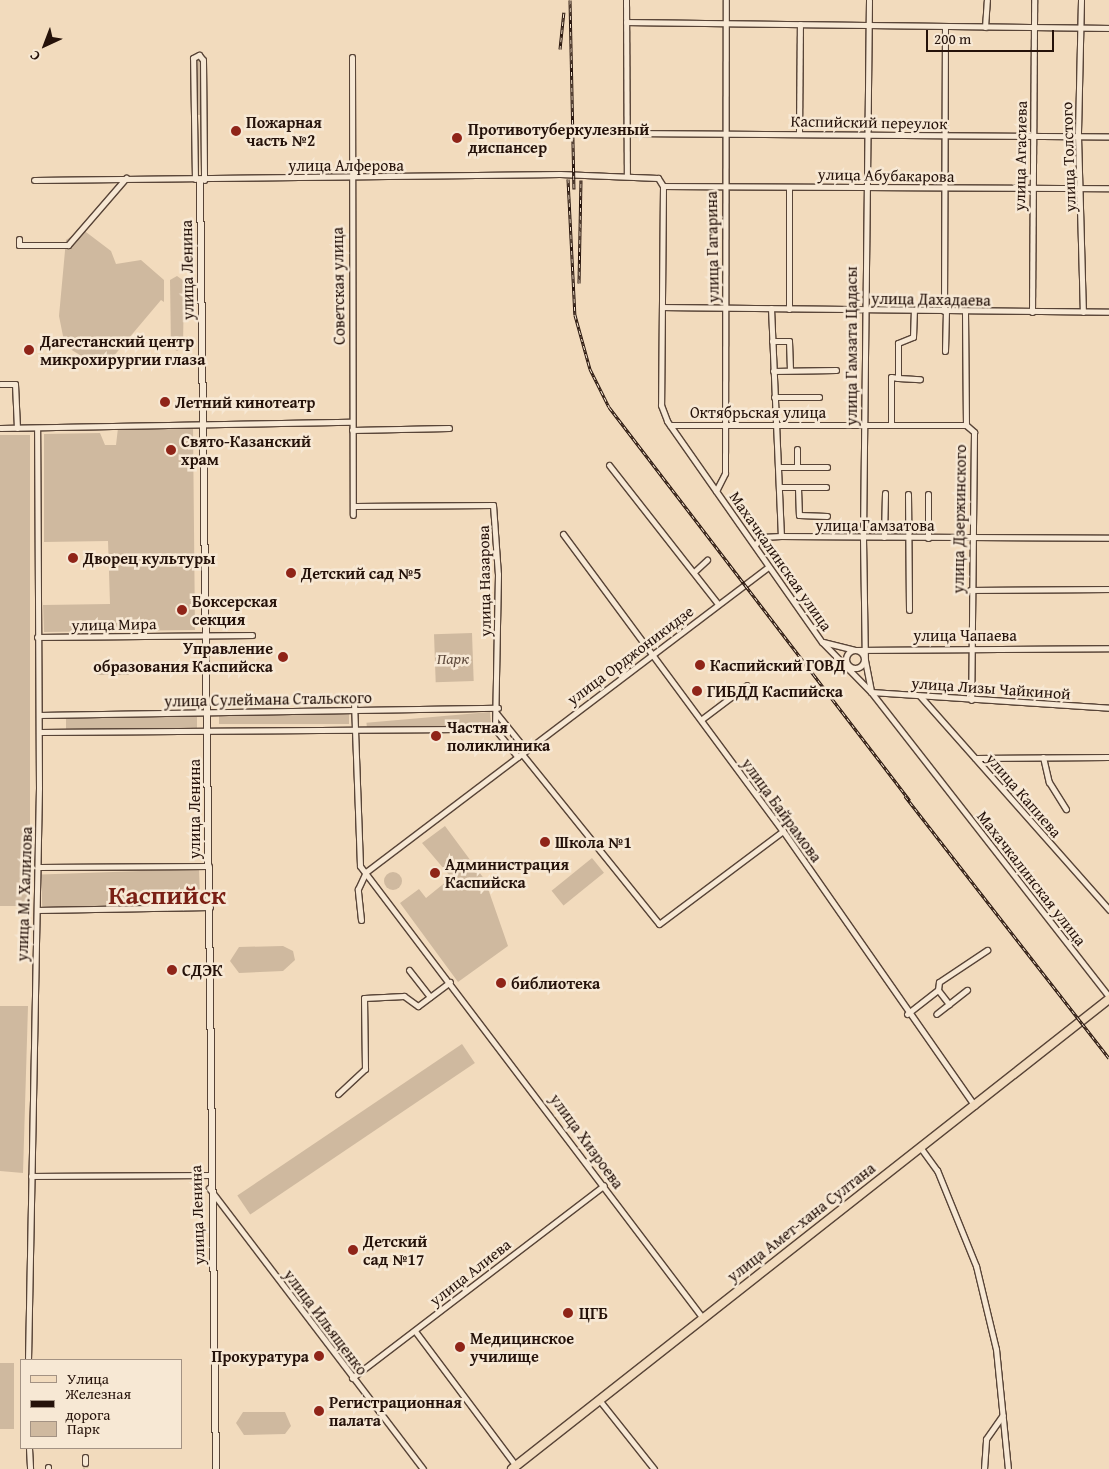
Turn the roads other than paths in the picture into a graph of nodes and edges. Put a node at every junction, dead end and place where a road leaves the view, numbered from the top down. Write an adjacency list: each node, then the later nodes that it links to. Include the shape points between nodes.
1 (626, 0): 7 (street)
2 (726, 0): 8 (street, улица Гагарина)
3 (869, 0): 10 (street, улица Гамзата Цадасы)
4 (987, 0): 12 (street)
5 (1034, 0): 13 (street, улица Агасиева)
6 (1081, 0): 15 (street, улица Толстого)
7 (626, 22): 8 (street); 18 (street)
8 (727, 24): 9 (street); 17 (street, улица Гагарина)
9 (800, 24): 10 (street); 19 (street)
10 (868, 27): 11 (street); 20 (street, улица Гамзата Цадасы)
11 (945, 27): 12 (street); 21 (street)
12 (985, 27): 13 (street)
13 (1033, 28): 15 (street); 24 (street, улица Агасиева)
14 (1109, 28): 15 (street)
15 (1081, 29): 22 (street, улица Толстого)
16 (352, 56): 26 (street, Советская улица)
17 (725, 132): 18 (street, Каспийский переулок); 19 (street, Каспийский переулок); 32 (street, улица Гагарина)
18 (628, 133): 25 (street)
19 (799, 133): 20 (street, Каспийский переулок)
20 (865, 133): 21 (street, Каспийский переулок); 31 (street, улица Гамзата Цадасы)
21 (944, 136): 24 (street, Каспийский переулок); 34 (street)
22 (1078, 136): 23 (street, Каспийский переулок); 24 (street, Каспийский переулок); 35 (street, улица Толстого)
23 (1109, 136)
24 (1033, 139): 37 (street, улица Агасиева)
25 (627, 174): 26 (street, улица Алферова); 30 (street, улица Алферова, via 658,178)
26 (350, 177): 28 (street, улица Алферова); 60 (street, Советская улица)
27 (126, 178): 28 (street, улица Алферова); 29 (street, улица Алферова); 38 (street, via 68,245 19,245)
28 (200, 179): 28 (street, улица Ленина, via 203,60 193,58); 61 (street, улица Ленина)
29 (34, 180)
30 (663, 186): 32 (street, улица Абубакарова); 39 (street, Махачкалинская улица)
31 (864, 186): 33 (street, улица Абубакарова); 34 (street, улица Абубакарова); 43 (street, улица Гамзата Цадасы)
32 (724, 187): 33 (street, улица Абубакарова); 40 (street, улица Гагарина)
33 (789, 187): 42 (street)
34 (945, 188): 37 (street, улица Абубакарова); 45 (street)
35 (1082, 188): 36 (street, улица Абубакарова); 37 (street, улица Абубакарова); 48 (street, улица Толстого)
36 (1109, 188)
37 (1031, 190): 47 (street, улица Агасиева)
38 (19, 239)
39 (662, 307): 40 (street, улица Дахадаева); 63 (street, Махачкалинская улица, via 661,405)
40 (726, 308): 41 (street, улица Дахадаева); 64 (street, улица Гагарина)
41 (771, 308): 42 (street, улица Дахадаева); 50 (street)
42 (789, 309): 43 (street, улица Дахадаева)
43 (865, 311): 44 (street, улица Дахадаева); 66 (street, улица Гамзата Цадасы)
44 (914, 311): 45 (street, улица Дахадаева); 55 (street, via 913,337 898,343)
45 (945, 311): 46 (street, улица Дахадаева); 51 (street)
46 (965, 312): 47 (street, улица Дахадаева); 67 (street, улица Дзержинского)
47 (1032, 312): 48 (street, улица Дахадаева)
48 (1083, 312): 49 (street, улица Дахадаева)
49 (1109, 312)
50 (772, 341): 52 (street, via 790,341); 54 (street)
51 (945, 351)
52 (790, 370): 53 (street); 54 (street)
53 (836, 370)
54 (773, 371): 58 (street)
55 (898, 378): 56 (street); 62 (street, via 891,377)
56 (920, 379)
57 (0, 384): 69 (street, via 15,384)
58 (774, 397): 59 (street); 65 (street)
59 (819, 397)
60 (351, 422): 61 (street); 72 (street, Советская улица)
61 (203, 423): 70 (street); 104 (street, улица Ленина)
62 (891, 424): 66 (street, Октябрьская улица); 67 (street, Октябрьская улица)
63 (670, 425): 64 (street, Октябрьская улица); 81 (street, Махачкалинская улица)
64 (724, 425): 65 (street, Октябрьская улица); 81 (street, улица Гагарина, via 724,477)
65 (779, 425): 66 (street, Октябрьская улица); 76 (street)
66 (864, 425): 90 (street, улица Гамзата Цадасы)
67 (966, 425): 94 (street, улица Дзержинского, via 974,432)
68 (0, 428): 69 (street)
69 (17, 428): 70 (street)
70 (37, 428): 106 (street, улица М. Халилова)
71 (449, 428): 72 (street)
72 (352, 430): 85 (street, Советская улица)
73 (797, 449): 75 (street)
74 (609, 465): 99 (street)
75 (797, 466): 76 (street); 77 (street)
76 (780, 467): 78 (street)
77 (827, 467)
78 (781, 487): 80 (street); 89 (street)
79 (826, 487): 80 (street)
80 (798, 488): 87 (street, via 799,515)
81 (716, 491): 96 (street, Махачкалинская улица)
82 (885, 493): 91 (street)
83 (908, 494): 92 (street)
84 (928, 494): 93 (street)
85 (355, 506): 86 (street, Советская улица); 120 (street, улица Назарова, via 493,505)
86 (353, 516)
87 (827, 516)
88 (563, 534): 112 (street, улица Байрамова)
89 (781, 536): 90 (street, улица Гамзатова); 96 (street, улица Гамзатова, via 761,538)
90 (863, 538): 91 (street, улица Гамзатова); 108 (street, улица Гамзата Цадасы)
91 (884, 538): 92 (street, улица Гамзатова)
92 (907, 538): 93 (street, улица Гамзатова); 103 (street)
93 (928, 538): 94 (street, улица Гамзатова)
94 (971, 538): 95 (street, улица Гамзатова); 101 (street, улица Дзержинского)
95 (1109, 538)
96 (755, 545): 98 (street, Махачкалинская улица)
97 (708, 560): 99 (street)
98 (767, 568): 102 (street, улица Орджоникидзе); 107 (street, Махачкалинская улица)
99 (694, 572): 102 (street)
100 (1109, 589): 101 (street)
101 (970, 590): 109 (street, улица Дзержинского)
102 (718, 604): 112 (street, улица Орджоникидзе)
103 (909, 610)
104 (206, 635): 105 (street, улица Мира); 106 (street, улица Мира); 123 (street, улица Ленина)
105 (252, 635)
106 (37, 638): 125 (street, улица М. Халилова)
107 (822, 642): 111 (street, улица Чапаева); 114 (street, Махачкалинская улица)
108 (866, 648): 109 (street, улица Чапаева); 111 (street, улица Чапаева); 113 (street, улица Гамзата Цадасы)
109 (969, 648): 110 (street, улица Чапаева); 118 (street, улица Дзержинского)
110 (1109, 648)
111 (854, 650): 113 (street, via 862,652); 114 (street, via 846,658)
112 (651, 654): 126 (street, улица Байрамова, via 657,656); 131 (street, улица Орджоникидзе)
113 (865, 660): 114 (street, via 857,668); 116 (street, улица Гамзата Цадасы)
114 (849, 666): 116 (street, Махачкалинская улица)
115 (747, 685): 126 (street)
116 (871, 692): 117 (street, улица Лизы Чайкиной); 150 (street, Махачкалинская улица)
117 (920, 696): 118 (street, улица Лизы Чайкиной); 134 (street, улица Капиева)
118 (971, 700): 121 (street, улица Лизы Чайкиной)
119 (354, 702): 122 (street)
120 (498, 708): 122 (street, улица Сулеймана Стальского); 124 (street, улица Назарова)
121 (1109, 708)
122 (354, 710): 123 (street, улица Сулеймана Стальского); 128 (street)
123 (208, 711): 125 (street, улица Сулеймана Стальского); 129 (street, улица Ленина)
124 (497, 714): 127 (street, улица Назарова); 131 (street)
125 (39, 715): 130 (street, улица М. Халилова)
126 (702, 719): 136 (street, улица Байрамова)
127 (495, 728): 128 (street, улица Сулеймана Стальского); 131 (street)
128 (354, 729): 129 (street, улица Сулеймана Стальского); 139 (street, улица Хизроева, via 358,847 360,866)
129 (208, 731): 130 (street, улица Сулеймана Стальского); 137 (street, улица Ленина)
130 (39, 732): 138 (street, улица М. Халилова)
131 (522, 754): 136 (street, via 659,924); 139 (street, улица Орджоникидзе)
132 (1043, 757): 133 (street); 134 (street); 135 (street, via 1049,782)
133 (1109, 757)
134 (975, 758): 142 (street, улица Капиева)
135 (1066, 809)
136 (783, 831): 152 (street, улица Байрамова)
137 (208, 866): 138 (street); 140 (street, улица Ленина)
138 (38, 867): 141 (street, улица М. Халилова)
139 (366, 872): 143 (street, via 358,888); 146 (street, улица Хизроева)
140 (210, 907): 141 (street); 157 (street, улица Ленина)
141 (37, 910): 158 (street, улица М. Халилова)
142 (1109, 910)
143 (361, 920)
144 (987, 950): 147 (street, via 939,982)
145 (409, 970): 149 (street)
146 (450, 982): 149 (street); 159 (street, улица Хизроева)
147 (938, 990): 151 (street); 152 (street)
148 (967, 990): 151 (street)
149 (430, 997): 154 (street, via 418,1006 404,996 364,998 365,1069)
150 (1109, 998): 155 (main road, улица Амет-хана Султана)
151 (948, 1004): 153 (street)
152 (907, 1014): 155 (street, улица Байрамова)
153 (936, 1014)
154 (338, 1094)
155 (975, 1106): 156 (main road, улица Амет-хана Султана)
156 (920, 1147): 161 (main road, улица Амет-хана Султана); 166 (street, via 937,1170 976,1266 996,1349)
157 (209, 1175): 158 (street); 160 (street, улица Ленина)
158 (31, 1176): 163 (street, улица М. Халилова)
159 (604, 1186): 161 (street, улица Хизроева); 162 (street, улица Алиева)
160 (209, 1188): 164 (street, улица Ильященко); 170 (street, улица Ленина)
161 (702, 1317): 165 (main road, улица Амет-хана Султана)
162 (415, 1331): 164 (street, улица Алиева); 168 (street)
163 (28, 1359)
164 (352, 1378): 171 (street, улица Ильященко)
165 (600, 1401): 168 (main road, улица Амет-хана Султана); 172 (street)
166 (1003, 1414): 173 (street, via 986,1439); 174 (street)
167 (29, 1449): 169 (street)
168 (514, 1467)
169 (30, 1469)
170 (216, 1469)
171 (423, 1469)
172 (654, 1469)
173 (984, 1469)
174 (1008, 1469)

